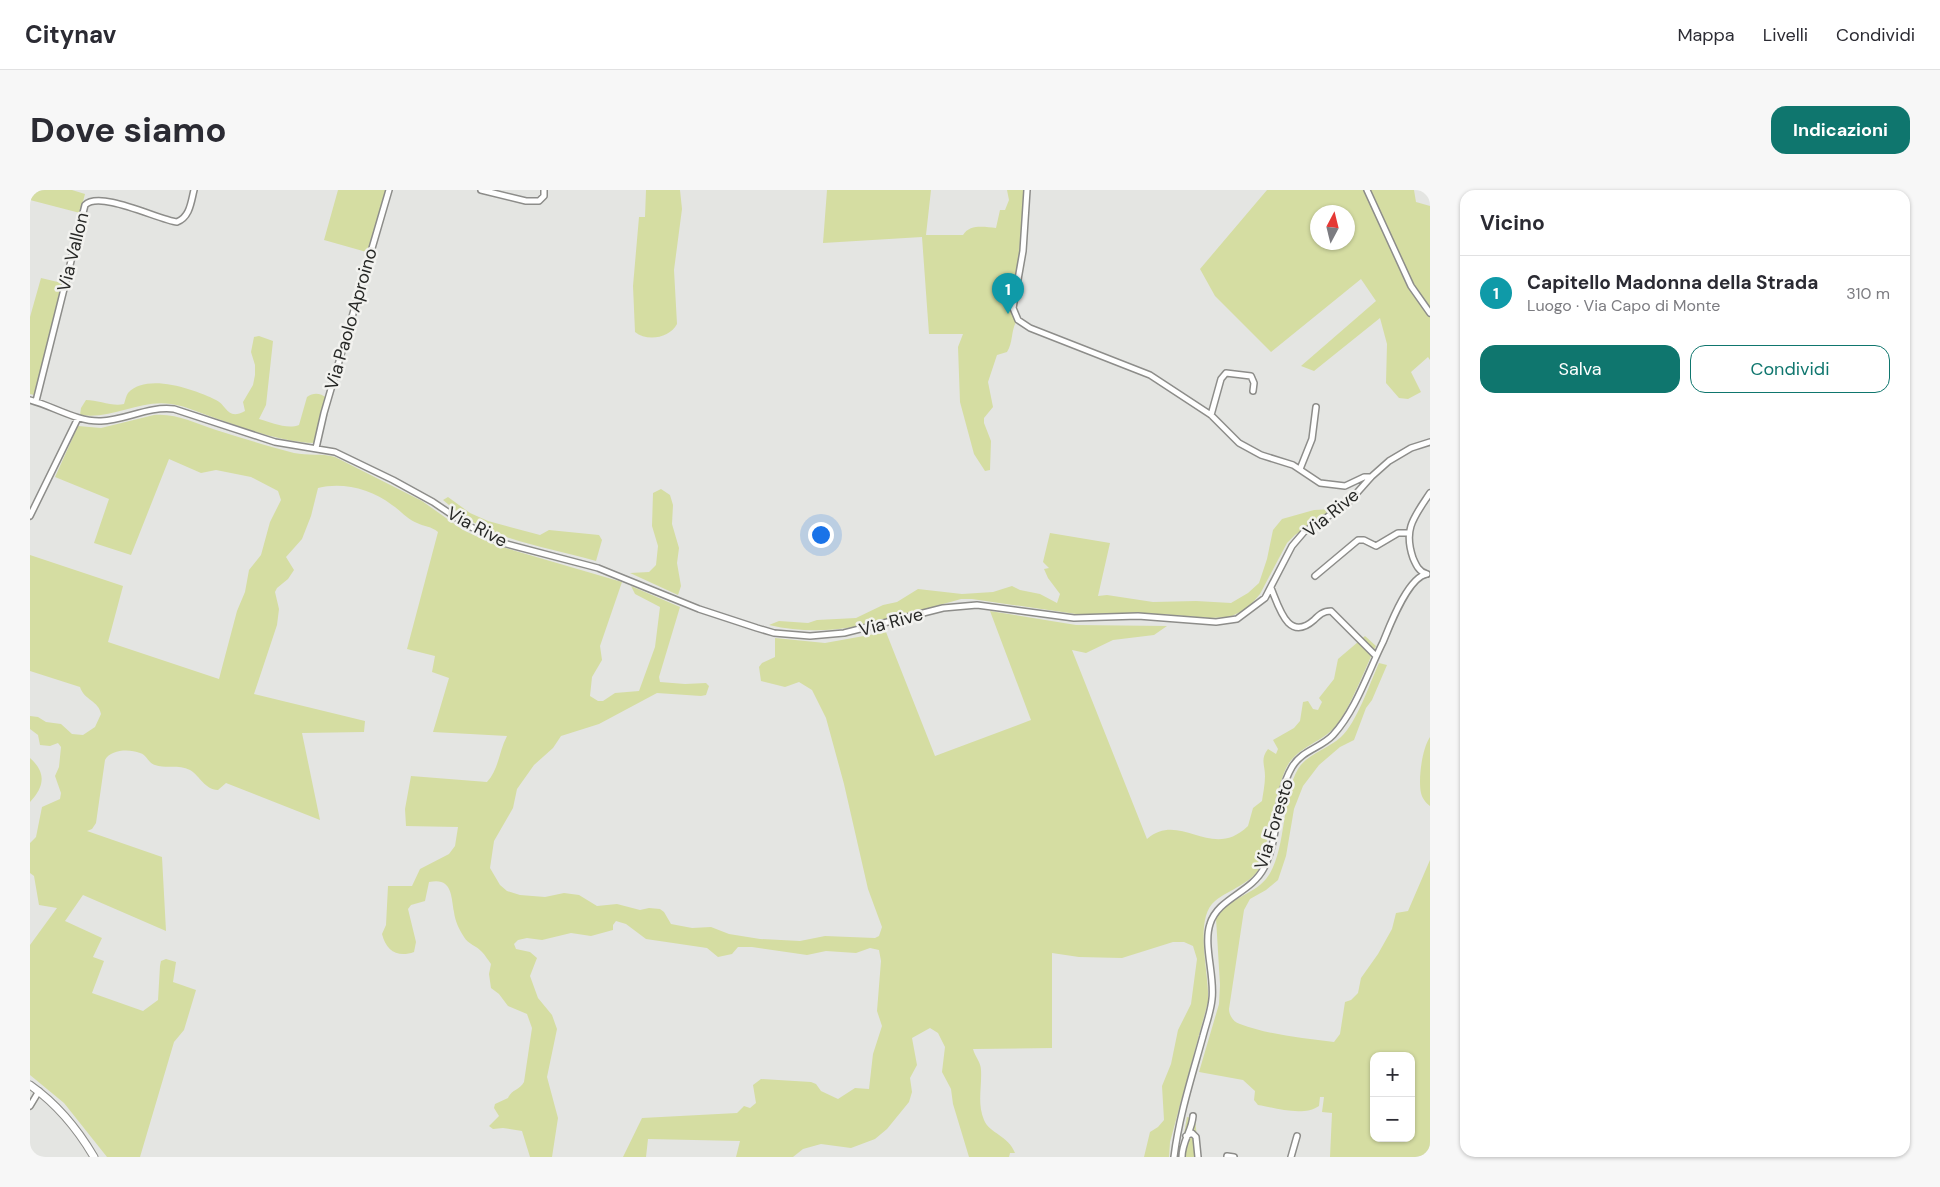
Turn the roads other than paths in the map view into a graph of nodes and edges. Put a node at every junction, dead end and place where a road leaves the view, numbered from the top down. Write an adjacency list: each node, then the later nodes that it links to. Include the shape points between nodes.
1 (194, 190): 9 (street, Via Vallon, via 189,210 177,222 121,203 91,200 85,205)
2 (389, 190): 14 (street, Via Paolo Aproino)
3 (481, 190): 4 (street, via 539,202)
4 (544, 190)
5 (1026, 190): 11 (street, via 1023,251 1013,301 1018,320 1030,328 1150,375)
6 (1367, 190): 7 (street, via 1411,286)
7 (1430, 314)
8 (1253, 391): 11 (street, via 1251,376 1226,373 1221,379)
9 (33, 401): 12 (street, Via Rive)
10 (1316, 408): 15 (street, via 1312,439)
11 (1211, 415): 15 (street, via 1239,443)
12 (78, 418): 14 (street, Via Rive, via 110,421 165,408 275,442); 18 (street)
13 (1430, 442): 16 (street, Via Rive, via 1403,453)
14 (314, 448): 24 (street, Via Rive, via 335,452 369,467 503,543 598,568 699,609 786,635 844,633 943,608 977,605 1074,618 1138,616 1226,622 1255,607)
15 (1300, 469): 16 (street, via 1328,486 1346,486)
16 (1371, 476): 24 (street, Via Rive, via 1341,509 1304,532 1292,546)
17 (1430, 493): 19 (street)
18 (30, 516)
19 (1408, 533): 20 (street, via 1409,547); 22 (street, via 1398,533 1376,546 1358,540)
20 (1417, 567): 21 (street); 23 (street)
21 (1429, 574): 23 (street)
22 (1316, 576)
23 (1418, 578): 25 (street, Via Foresto, via 1397,609)
24 (1271, 588): 25 (street, via 1290,624 1296,628 1304,628 1323,613 1331,611)
25 (1376, 656): 34 (street, Via Foresto, via 1332,737 1306,752 1293,765 1285,784 1264,868 1252,885 1219,908 1210,923 1212,1002)
26 (30, 1084): 27 (main road)
27 (38, 1091): 28 (street); 32 (main road, via 52,1101 72,1124)
28 (30, 1106)
29 (1193, 1116): 30 (street)
30 (1185, 1136): 35 (street); 36 (street, via 1192,1134 1196,1137)
31 (1297, 1136): 38 (street)
32 (93, 1155)
33 (1227, 1156): 37 (street)
34 (1174, 1157)
35 (1182, 1157)
36 (1198, 1157)
37 (1234, 1157)
38 (1291, 1157)

